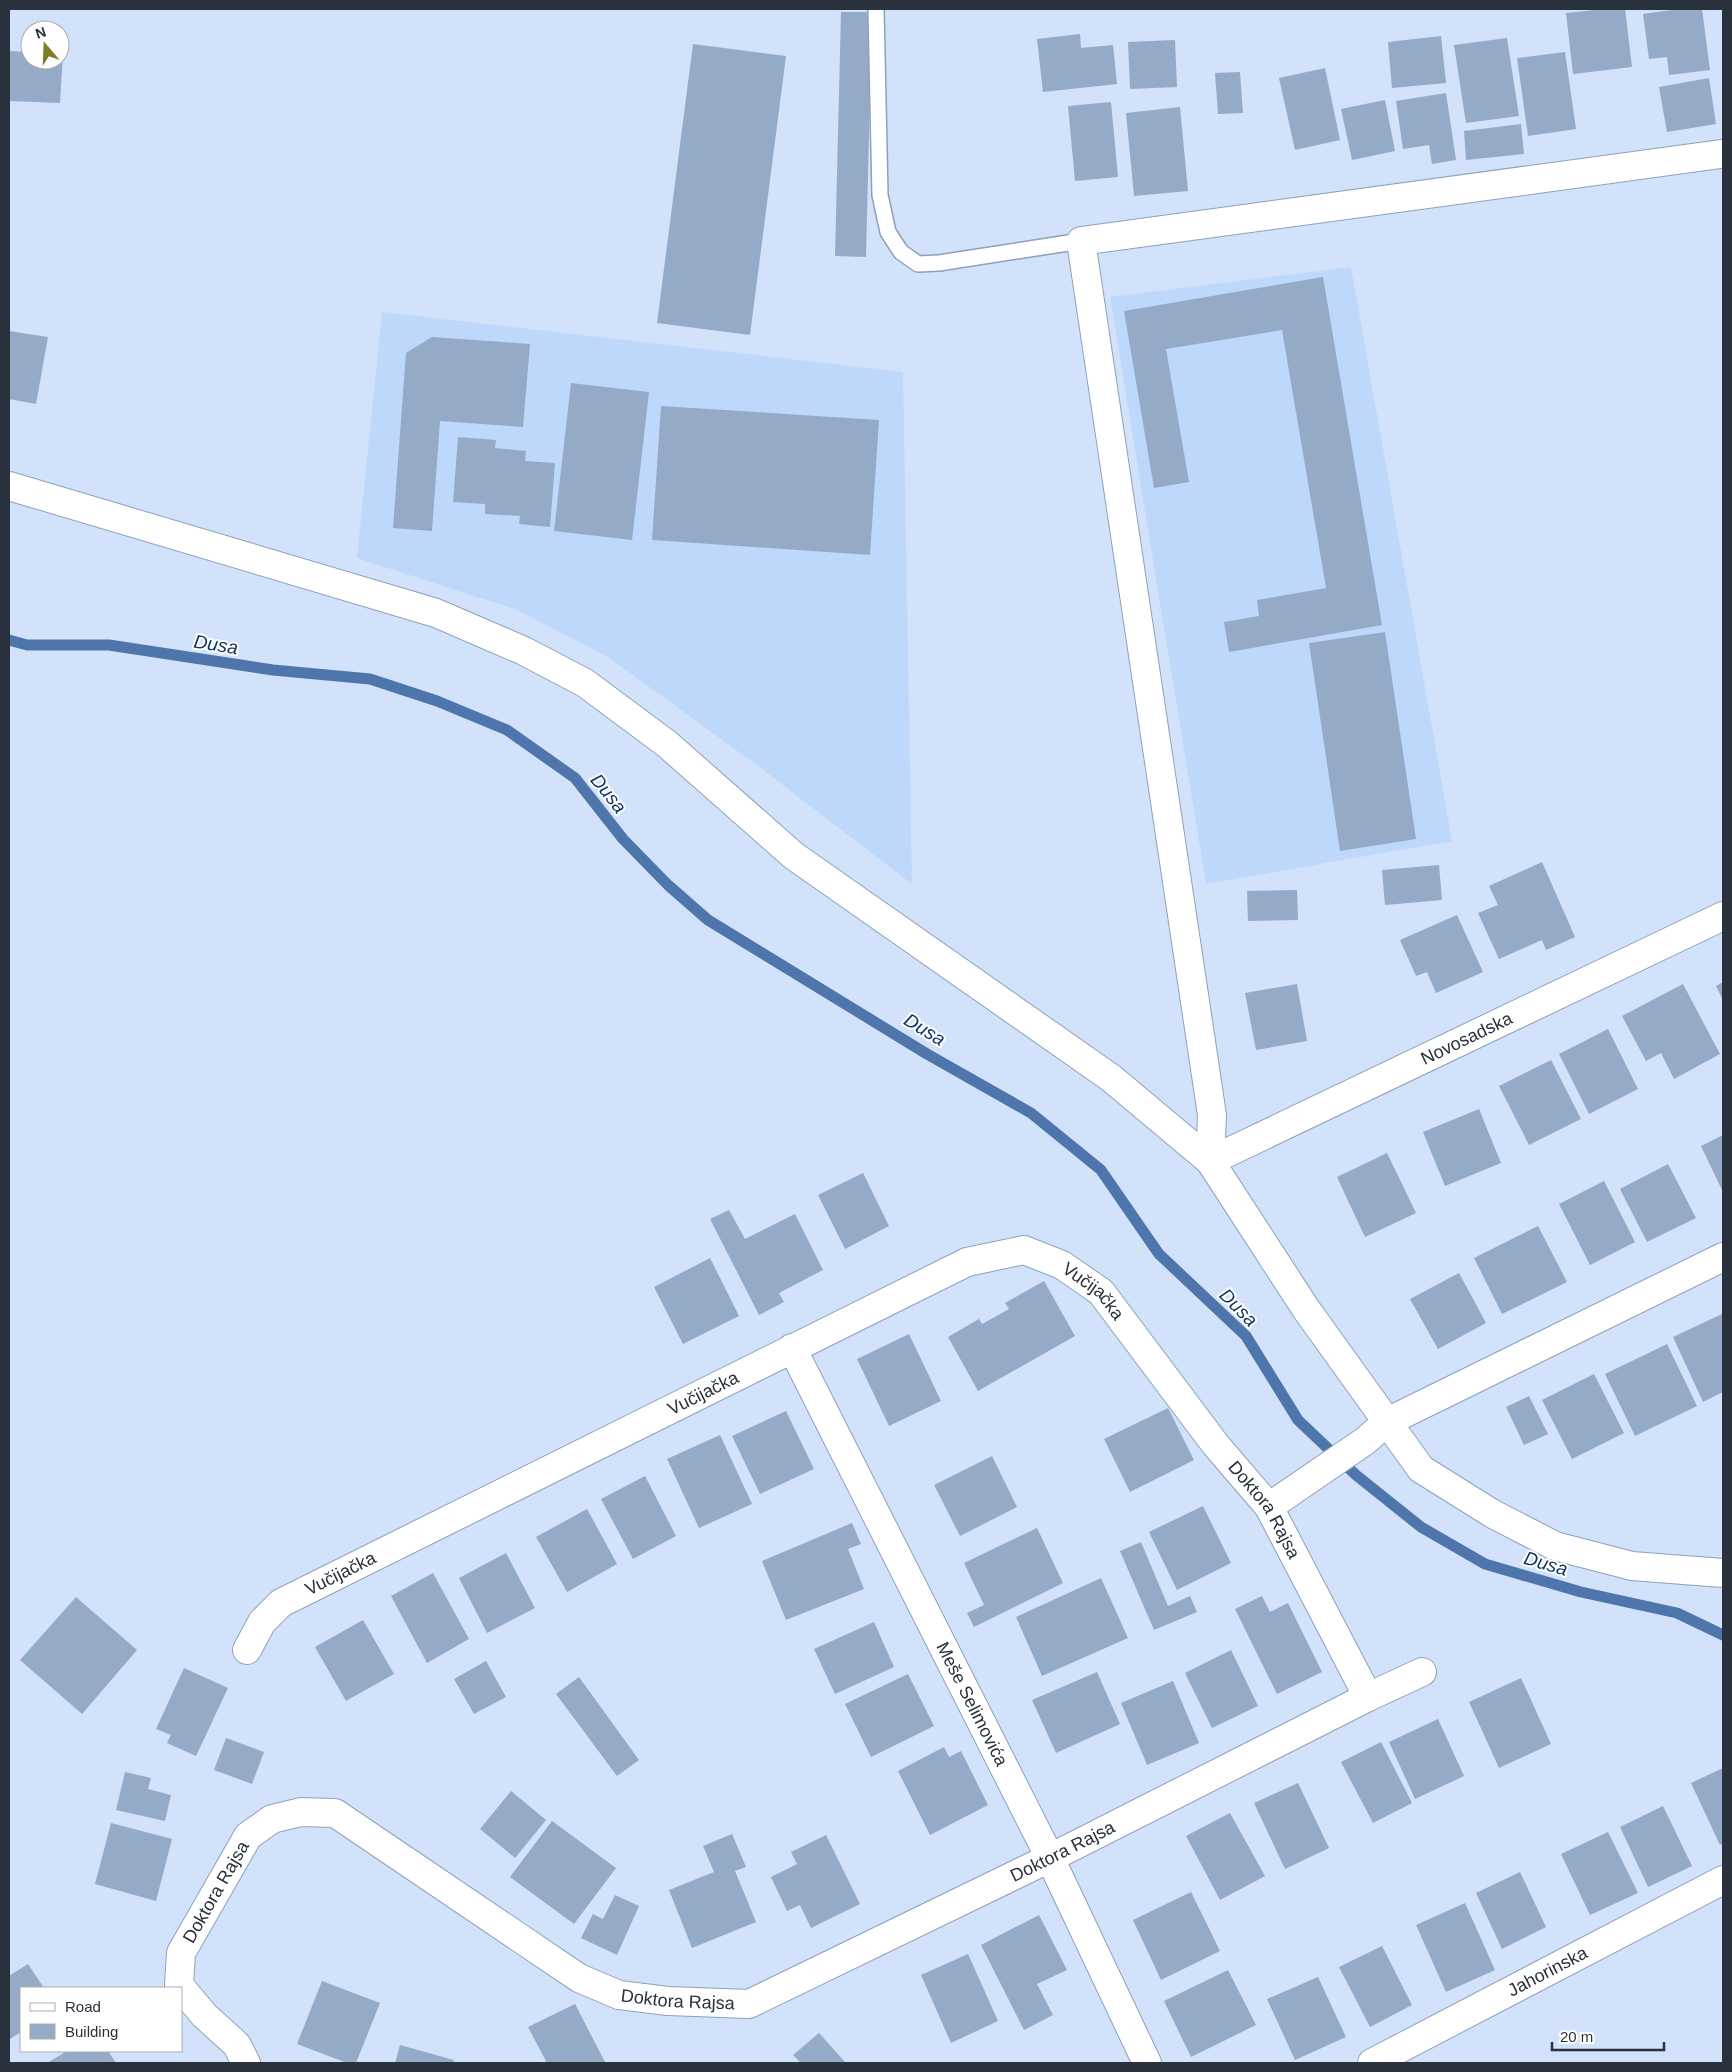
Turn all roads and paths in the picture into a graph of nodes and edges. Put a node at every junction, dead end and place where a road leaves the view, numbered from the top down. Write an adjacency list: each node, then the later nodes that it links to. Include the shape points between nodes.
1 (876, 9): 3 (lane, via 880,195 888,232 901,252 918,264 939,263)
2 (1722, 154): 3 (street)
3 (1081, 241): 6 (street, via 1212,1115)
4 (9, 486): 6 (street, via 436,613 524,651 585,684 667,744 794,856 1110,1078)
5 (1723, 916): 6 (street, Novosadska)
6 (1210, 1161): 10 (street, via 1306,1310)
7 (1723, 1257): 10 (street)
8 (792, 1348): 9 (street, Vučijačka, via 967,1262 1024,1250 1062,1265 1100,1292); 13 (street, Vučijačka, via 281,1604 262,1622); 16 (street, Meše Selimovića)
9 (1154, 1363): 11 (street, Doktora Rajsa, via 1215,1444)
10 (1387, 1422): 11 (street, via 1365,1441); 12 (street, via 1421,1469 1493,1514 1555,1546 1632,1566)
11 (1269, 1507): 15 (street, Doktora Rajsa)
12 (1723, 1573)
13 (247, 1650)
14 (1422, 1672): 15 (street, Doktora Rajsa)
15 (1368, 1697): 16 (street, Doktora Rajsa)
16 (1050, 1858): 18 (street, Doktora Rajsa, via 750,2004 668,2002 619,1995 579,1978 335,1813 301,1812 272,1819 248,1836 181,1953); 21 (street, Meše Selimovića)
17 (1723, 1880): 22 (street, Jahorinska)
18 (181, 1987)
19 (182, 1988): 20 (street, Doktora Rajsa, via 237,2045)
20 (246, 2063)
21 (1147, 2063)
22 (1372, 2063)

